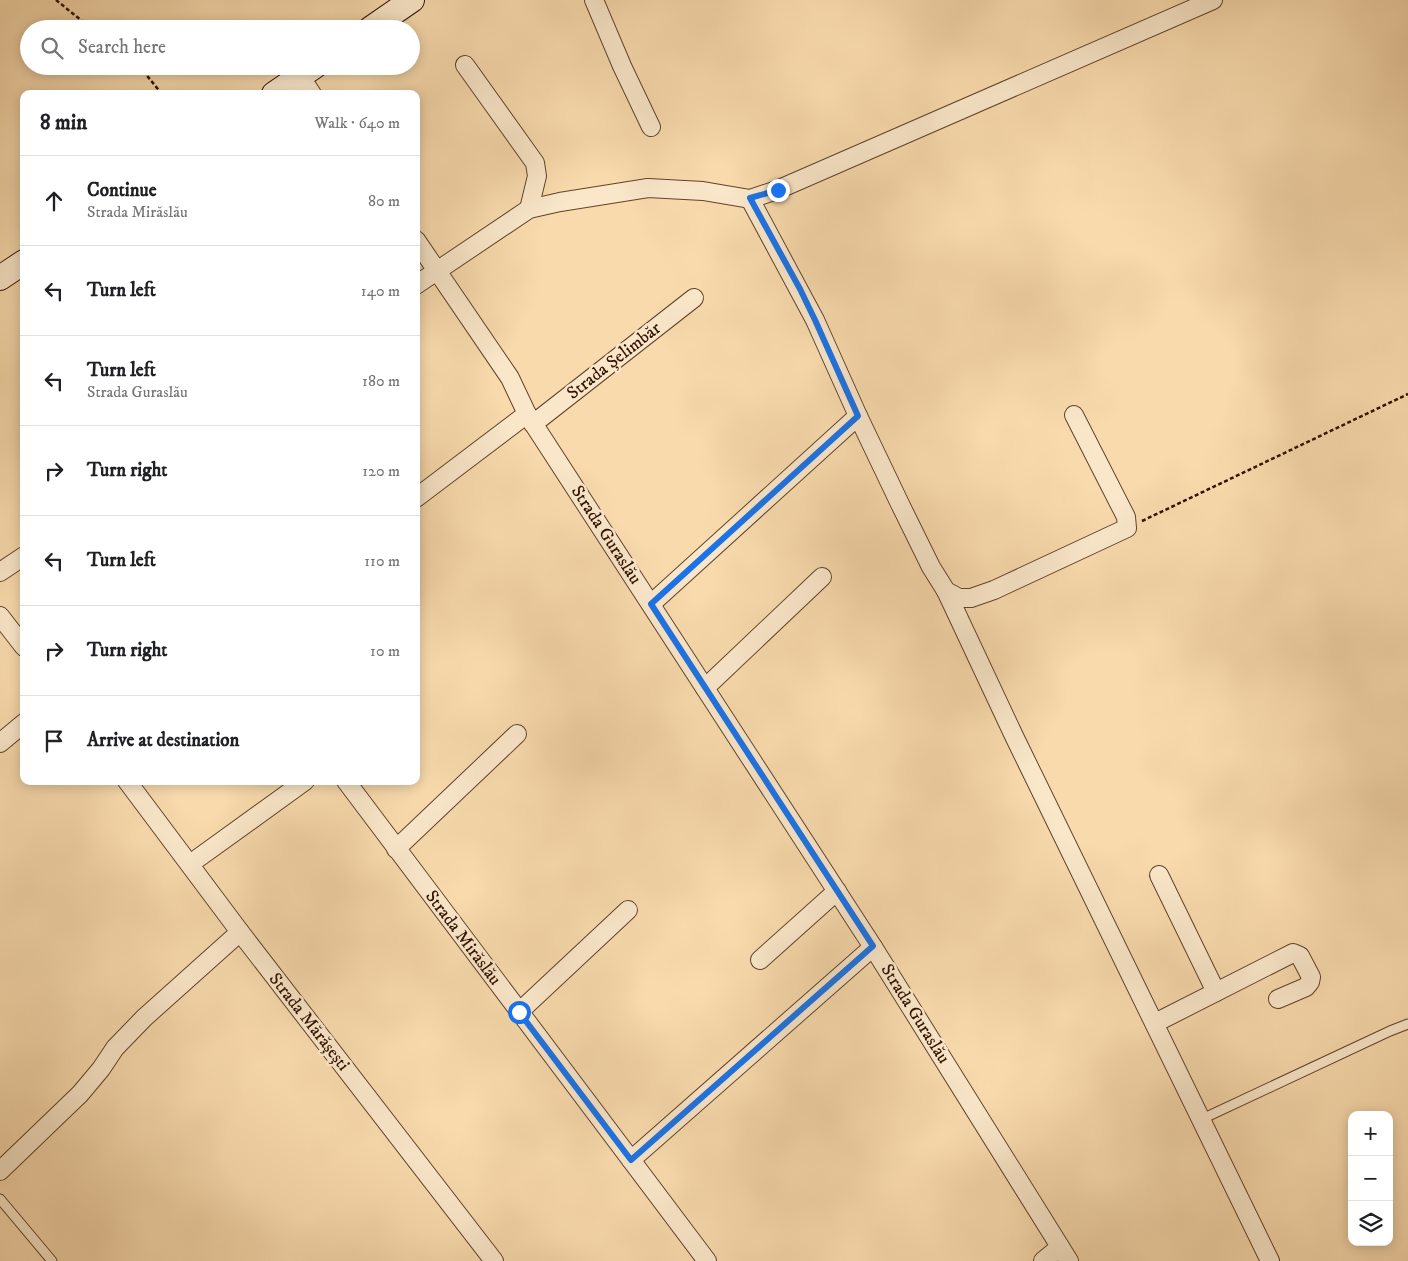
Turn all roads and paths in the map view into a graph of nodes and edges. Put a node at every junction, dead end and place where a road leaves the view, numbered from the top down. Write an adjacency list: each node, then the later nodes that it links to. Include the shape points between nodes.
1 (56, 0): 5 (path)
2 (412, 0): 6 (main road)
3 (594, 0): 12 (street)
4 (1212, 0): 13 (street, via 815,175)
5 (81, 20)
6 (383, 20)
7 (465, 65): 14 (street, via 536,163 537,176)
8 (146, 75): 10 (path)
9 (309, 79): 11 (main road)
10 (159, 90)
11 (283, 90)
12 (651, 127)
13 (750, 198): 14 (street, via 648,188); 23 (street, via 811,312)
14 (529, 209): 17 (street)
15 (420, 245): 17 (street, Strada Guraslău)
16 (20, 265): 18 (main road)
17 (438, 270): 19 (street); 24 (street, Strada Guraslău, via 510,378)
18 (0, 278)
19 (420, 282)
20 (694, 298): 24 (street, Strada Șelimbăr)
21 (1408, 394): 26 (path)
22 (1074, 415): 26 (street, via 1126,517)
23 (858, 416): 30 (street, via 931,567); 31 (street)
24 (530, 419): 25 (street, Strada Șelimbăr); 31 (street, Strada Guraslău)
25 (420, 495)
26 (1127, 528): 30 (street, via 994,590 971,598 959,598)
27 (20, 559): 28 (street)
28 (0, 572)
29 (822, 577): 34 (street)
30 (946, 591): 52 (street)
31 (651, 604): 34 (street, Strada Guraslău)
32 (0, 616): 33 (street)
33 (20, 642)
34 (705, 688): 44 (street, Strada Guraslău)
35 (20, 726): 37 (street)
36 (517, 734): 41 (street)
37 (0, 743)
38 (130, 785): 42 (street, Strada Mărășești)
39 (299, 785): 42 (street)
40 (349, 785): 41 (street, Strada Mirăslău)
41 (396, 849): 51 (street, Strada Mirăslău)
42 (190, 864): 46 (street, Strada Mărășești)
43 (1159, 875): 49 (street)
44 (837, 891): 47 (street, Strada Guraslău); 48 (street)
45 (628, 910): 51 (street)
46 (240, 932): 56 (street, via 144,1018 115,1048 80,1094); 60 (street, Strada Mărășești)
47 (873, 946): 55 (street); 58 (street, Strada Guraslău)
48 (760, 960)
49 (1216, 992): 50 (street, via 1293,953 1300,956 1311,977 1310,982 1306,987); 52 (street)
50 (1278, 999)
51 (519, 1012): 55 (street, Strada Mirăslău)
52 (1155, 1023): 54 (street)
53 (1408, 1024): 54 (lane)
54 (1202, 1119): 63 (street)
55 (631, 1160): 61 (street, Strada Mirăslău)
56 (0, 1171)
57 (0, 1199): 59 (lane)
58 (1065, 1254): 62 (street)
59 (52, 1261)
60 (494, 1261)
61 (707, 1261)
62 (1043, 1261)
63 (1270, 1261)

